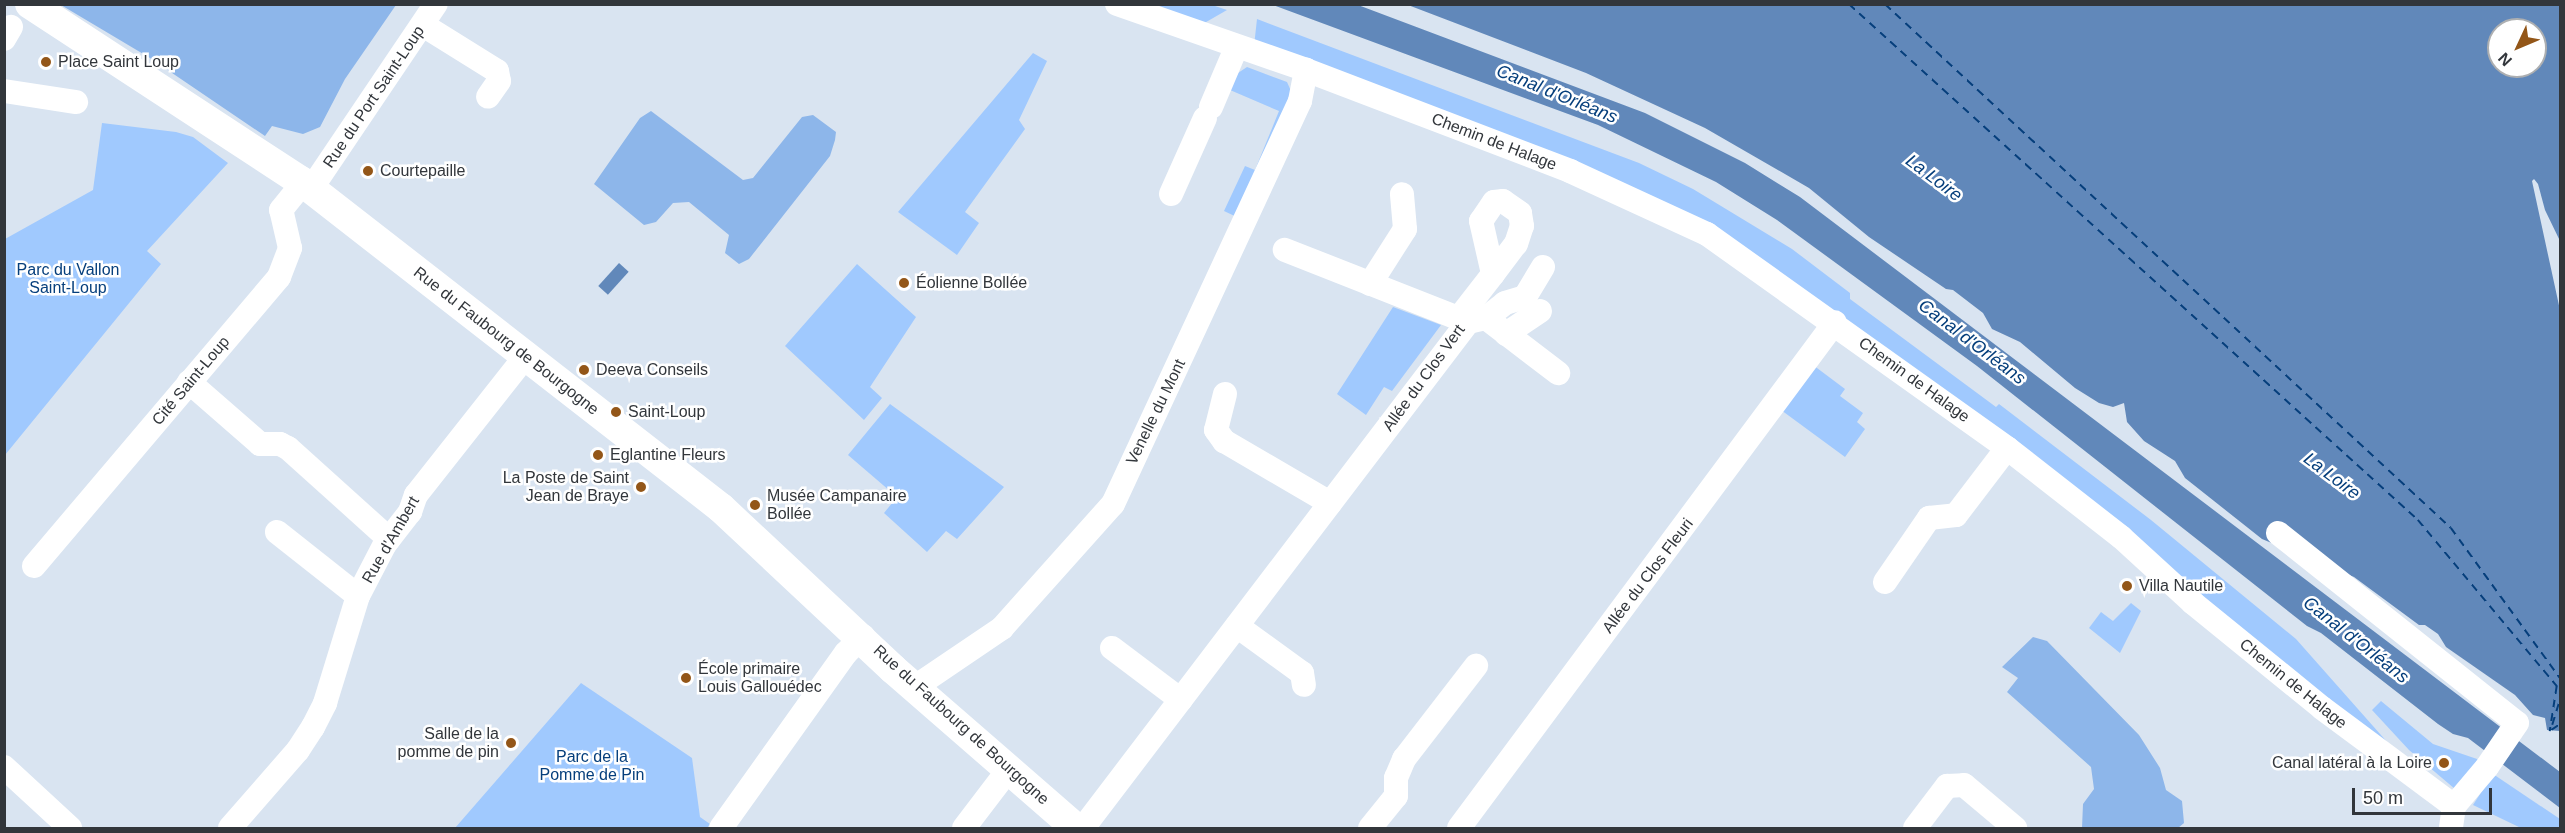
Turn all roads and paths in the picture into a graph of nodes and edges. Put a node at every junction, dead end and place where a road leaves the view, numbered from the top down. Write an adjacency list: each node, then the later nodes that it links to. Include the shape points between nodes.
1 (436, 4): 4 (street, Rue du Port Saint-Loup)
2 (1117, 4): 5 (street, Chemin de Halage)
3 (15, 23): 10 (main road, Rue du Faubourg de Bourgogne, via 150,81)
4 (423, 25): 8 (street, via 496,71 499,81); 10 (street, Rue du Port Saint-Loup)
5 (1236, 48): 6 (street, Chemin de Halage); 11 (street)
6 (1306, 70): 19 (street, Chemin de Halage, via 1570,171 1696,229); 38 (street, Venelle du Mont, via 1300,101 1113,504 1002,628)
7 (4, 91): 9 (street)
8 (488, 97)
9 (76, 102)
10 (307, 186): 21 (main road, Rue du Faubourg de Bourgogne); 23 (street, Cité Saint-Loup, via 281,210 290,248 279,277)
11 (1171, 194)
12 (1402, 194): 16 (street, via 1406,229)
13 (1285, 250): 16 (street, Allée du Clos Vert)
14 (1543, 267): 18 (street, via 1525,297)
15 (1492, 274): 18 (street)
16 (1370, 284): 18 (street, Allée du Clos Vert)
17 (1540, 311): 20 (street)
18 (1470, 320): 20 (street); 26 (street, Allée du Clos Vert)
19 (1835, 322): 25 (street, Chemin de Halage); 51 (street, Allée du Clos Fleuri)
20 (1506, 334): 22 (street)
21 (525, 357): 29 (street, Rue d'Ambert, via 416,495 410,512); 34 (main road, Rue du Faubourg de Bourgogne, via 721,508)
22 (1558, 373)
23 (189, 382): 29 (street, via 260,444 288,448); 30 (street, Cité Saint-Loup)
24 (1224, 394): 26 (street, via 1216,430 1224,441)
25 (2007, 448): 31 (street, via 1956,515 1929,518); 42 (street, Chemin de Halage, via 2121,537 2193,603)
26 (1330, 503): 33 (street, Allée du Clos Vert)
27 (277, 532): 32 (street)
28 (2278, 533): 42 (street, via 2517,723)
29 (389, 539): 32 (street, Rue d'Ambert)
30 (34, 566)
31 (1885, 582)
32 (358, 596): 44 (street, Rue d'Ambert, via 325,703 313,727 298,750)
33 (1237, 626): 37 (street, via 1302,673); 39 (street, Allée du Clos Vert)
34 (854, 635): 38 (main road, Rue du Faubourg de Bourgogne); 41 (main road, Rue du Faubourg de Bourgogne); 45 (street)
35 (1112, 648): 39 (street)
36 (1476, 666): 50 (street, via 1404,759 1396,778 1396,796)
37 (1304, 685)
38 (915, 687): 41 (main road, Rue du Faubourg de Bourgogne)
39 (1181, 700): 49 (street, Allée du Clos Vert)
40 (4, 767): 43 (street)
41 (1004, 774): 46 (street); 47 (main road, Rue du Faubourg de Bourgogne); 48 (main road, Rue du Faubourg de Bourgogne)
42 (2452, 817)
43 (70, 828)
44 (230, 828)
45 (721, 828)
46 (964, 828)
47 (1053, 828)
48 (1076, 828)
49 (1083, 828)
50 (1370, 828)
51 (1459, 828)
52 (1915, 828): 53 (street, via 1947,786 1964,785)
53 (2015, 828)

